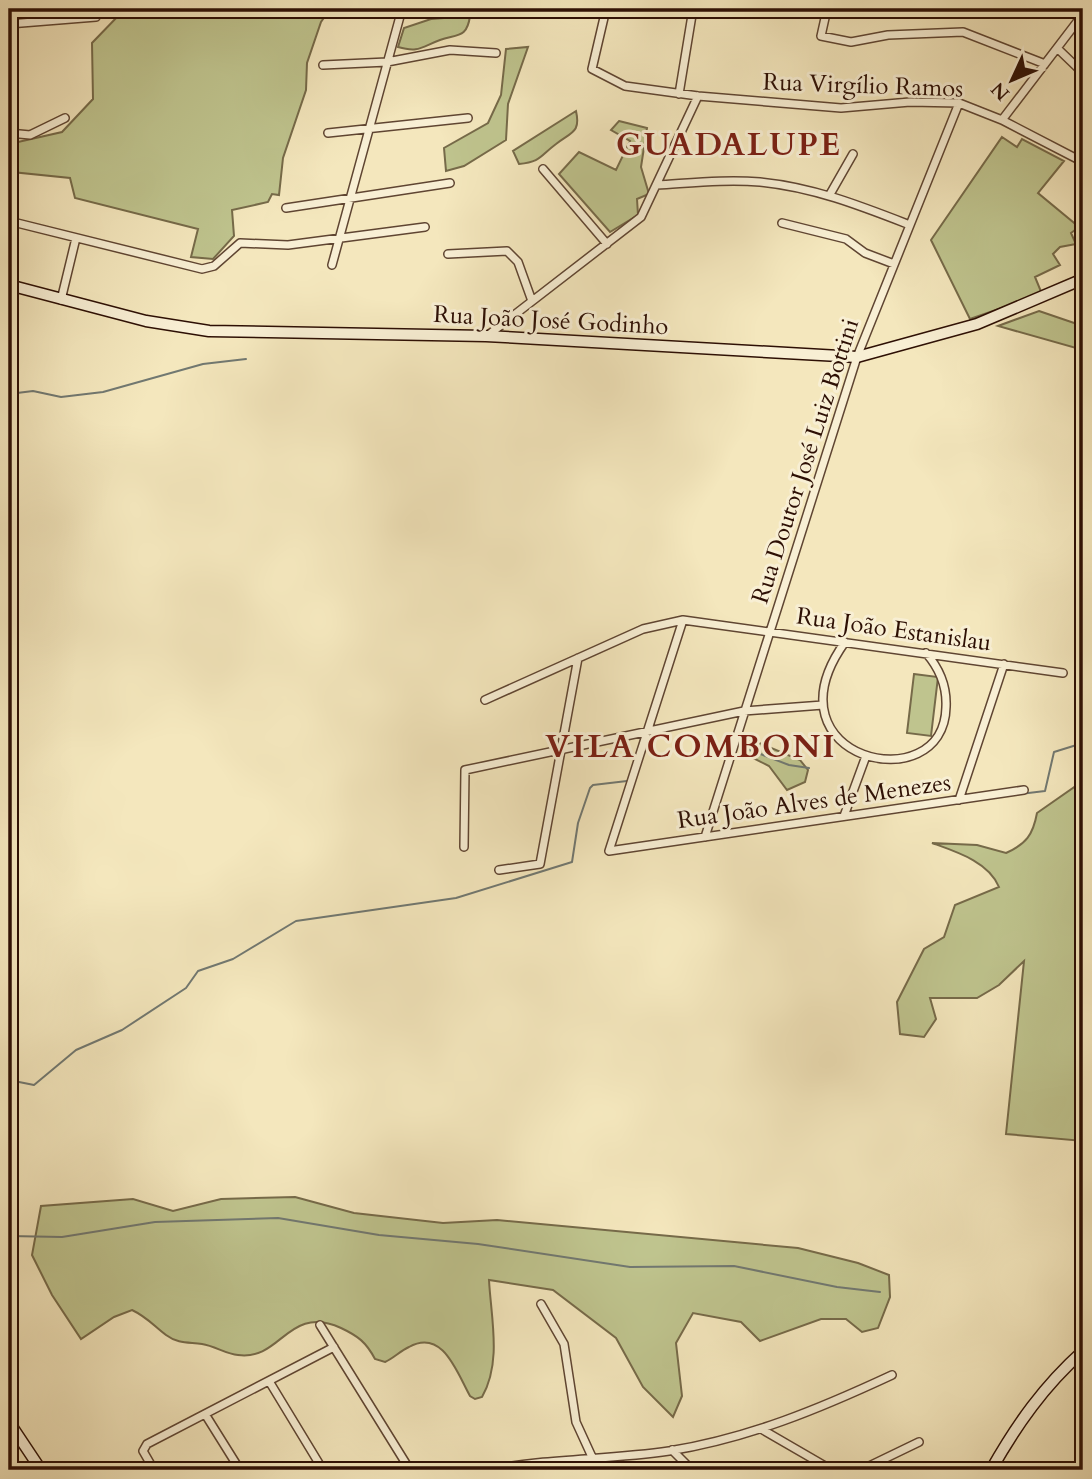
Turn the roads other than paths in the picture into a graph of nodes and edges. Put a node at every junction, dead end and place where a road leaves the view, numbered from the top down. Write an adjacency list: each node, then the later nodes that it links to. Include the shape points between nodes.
1 (402, 9): 10 (street)
2 (606, 9): 14 (street, Rua Virgílio Ramos, via 592,69 625,86)
3 (693, 9): 14 (street)
4 (827, 9): 11 (street, via 821,36 851,42 888,35 963,32)
5 (1083, 13): 8 (street)
6 (96, 17): 7 (street)
7 (9, 24)
8 (1057, 48): 11 (street); 13 (street)
9 (496, 52): 10 (street, via 450,50)
10 (387, 62): 12 (street); 20 (street)
11 (1045, 64): 19 (street)
12 (323, 65)
13 (1083, 74)
14 (679, 94): 15 (street, Rua Virgílio Ramos)
15 (698, 96): 16 (street, Rua Virgílio Ramos, via 841,108); 27 (street)
16 (959, 103): 19 (street, Rua Virgílio Ramos); 33 (street, Rua Doutor José Luiz Bottini)
17 (65, 118): 21 (street, via 30,135)
18 (468, 118): 20 (street)
19 (1002, 120): 24 (street, Rua Virgílio Ramos)
20 (369, 129): 22 (street); 29 (street)
21 (9, 133)
22 (328, 133)
23 (853, 154): 28 (street)
24 (1083, 162)
25 (543, 169): 37 (street)
26 (450, 183): 29 (street)
27 (657, 185): 28 (street, via 759,182); 37 (street, via 641,217)
28 (830, 196): 33 (street)
29 (350, 198): 30 (street); 36 (street)
30 (286, 208)
31 (9, 221): 35 (street)
32 (782, 223): 39 (street, via 846,239 865,253)
33 (910, 225): 39 (street, Rua Doutor José Luiz Bottini)
34 (425, 227): 36 (street)
35 (76, 238): 36 (street, via 202,269 220,261 240,243 282,245); 43 (street)
36 (339, 238): 40 (street)
37 (607, 244): 44 (street)
38 (447, 254): 44 (street, via 512,253)
39 (894, 264): 46 (street, Rua Doutor José Luiz Bottini)
40 (332, 265)
41 (1083, 279): 46 (street, Rua João José Godinho, via 978,324)
42 (9, 285): 43 (street, Rua João José Godinho)
43 (61, 300): 45 (street, Rua João José Godinho, via 146,321 218,332)
44 (532, 301): 45 (street)
45 (486, 336): 46 (street, Rua João José Godinho)
46 (857, 357): 48 (street, Rua Doutor José Luiz Bottini)
47 (683, 620): 48 (street, Rua João Estanislau); 51 (street, Rua João Estanislau, via 652,626); 57 (street)
48 (770, 631): 49 (street, Rua João Estanislau); 56 (street, Rua Doutor José Luiz Bottini)
49 (845, 642): 50 (street, Rua João Estanislau); 55 (street, via 825,677)
50 (926, 653): 52 (street, Rua João Estanislau); 59 (street, via 945,688 946,715 939,737 918,754)
51 (578, 658): 54 (street, Rua João Estanislau); 58 (street)
52 (1004, 664): 53 (street, Rua João Estanislau); 61 (street)
53 (1063, 673)
54 (485, 700)
55 (823, 705): 56 (street); 59 (street, via 840,741)
56 (744, 711): 57 (street); 63 (street, Rua Doutor José Luiz Bottini)
57 (647, 732): 58 (street); 63 (street, Rua João Alves de Menezes, via 609,851)
58 (561, 750): 64 (street, via 465,770); 65 (street, via 540,864)
59 (866, 756): 62 (street)
60 (1024, 790): 61 (street, Rua João Alves de Menezes)
61 (959, 800): 62 (street, Rua João Alves de Menezes)
62 (844, 816): 63 (street, Rua João Alves de Menezes)
63 (705, 837)
64 (464, 847)
65 (499, 870)
66 (541, 1304): 77 (street, via 564,1345 576,1422)
67 (320, 1325): 68 (street)
68 (334, 1347): 71 (street); 83 (street)
69 (1083, 1351): 89 (street, via 1032,1404)
70 (892, 1375): 74 (street)
71 (269, 1381): 72 (street); 82 (street)
72 (205, 1414): 80 (street, via 143,1449); 81 (street)
73 (9, 1422): 79 (street)
74 (763, 1430): 76 (street); 87 (street)
75 (919, 1442): 88 (street)
76 (672, 1450): 77 (street); 86 (street)
77 (592, 1460): 78 (street); 85 (street)
78 (500, 1469): 84 (street)
79 (41, 1470)
80 (154, 1470)
81 (240, 1470)
82 (323, 1470)
83 (410, 1470)
84 (488, 1470)
85 (598, 1470)
86 (692, 1470)
87 (832, 1470)
88 (861, 1470)
89 (991, 1470)

